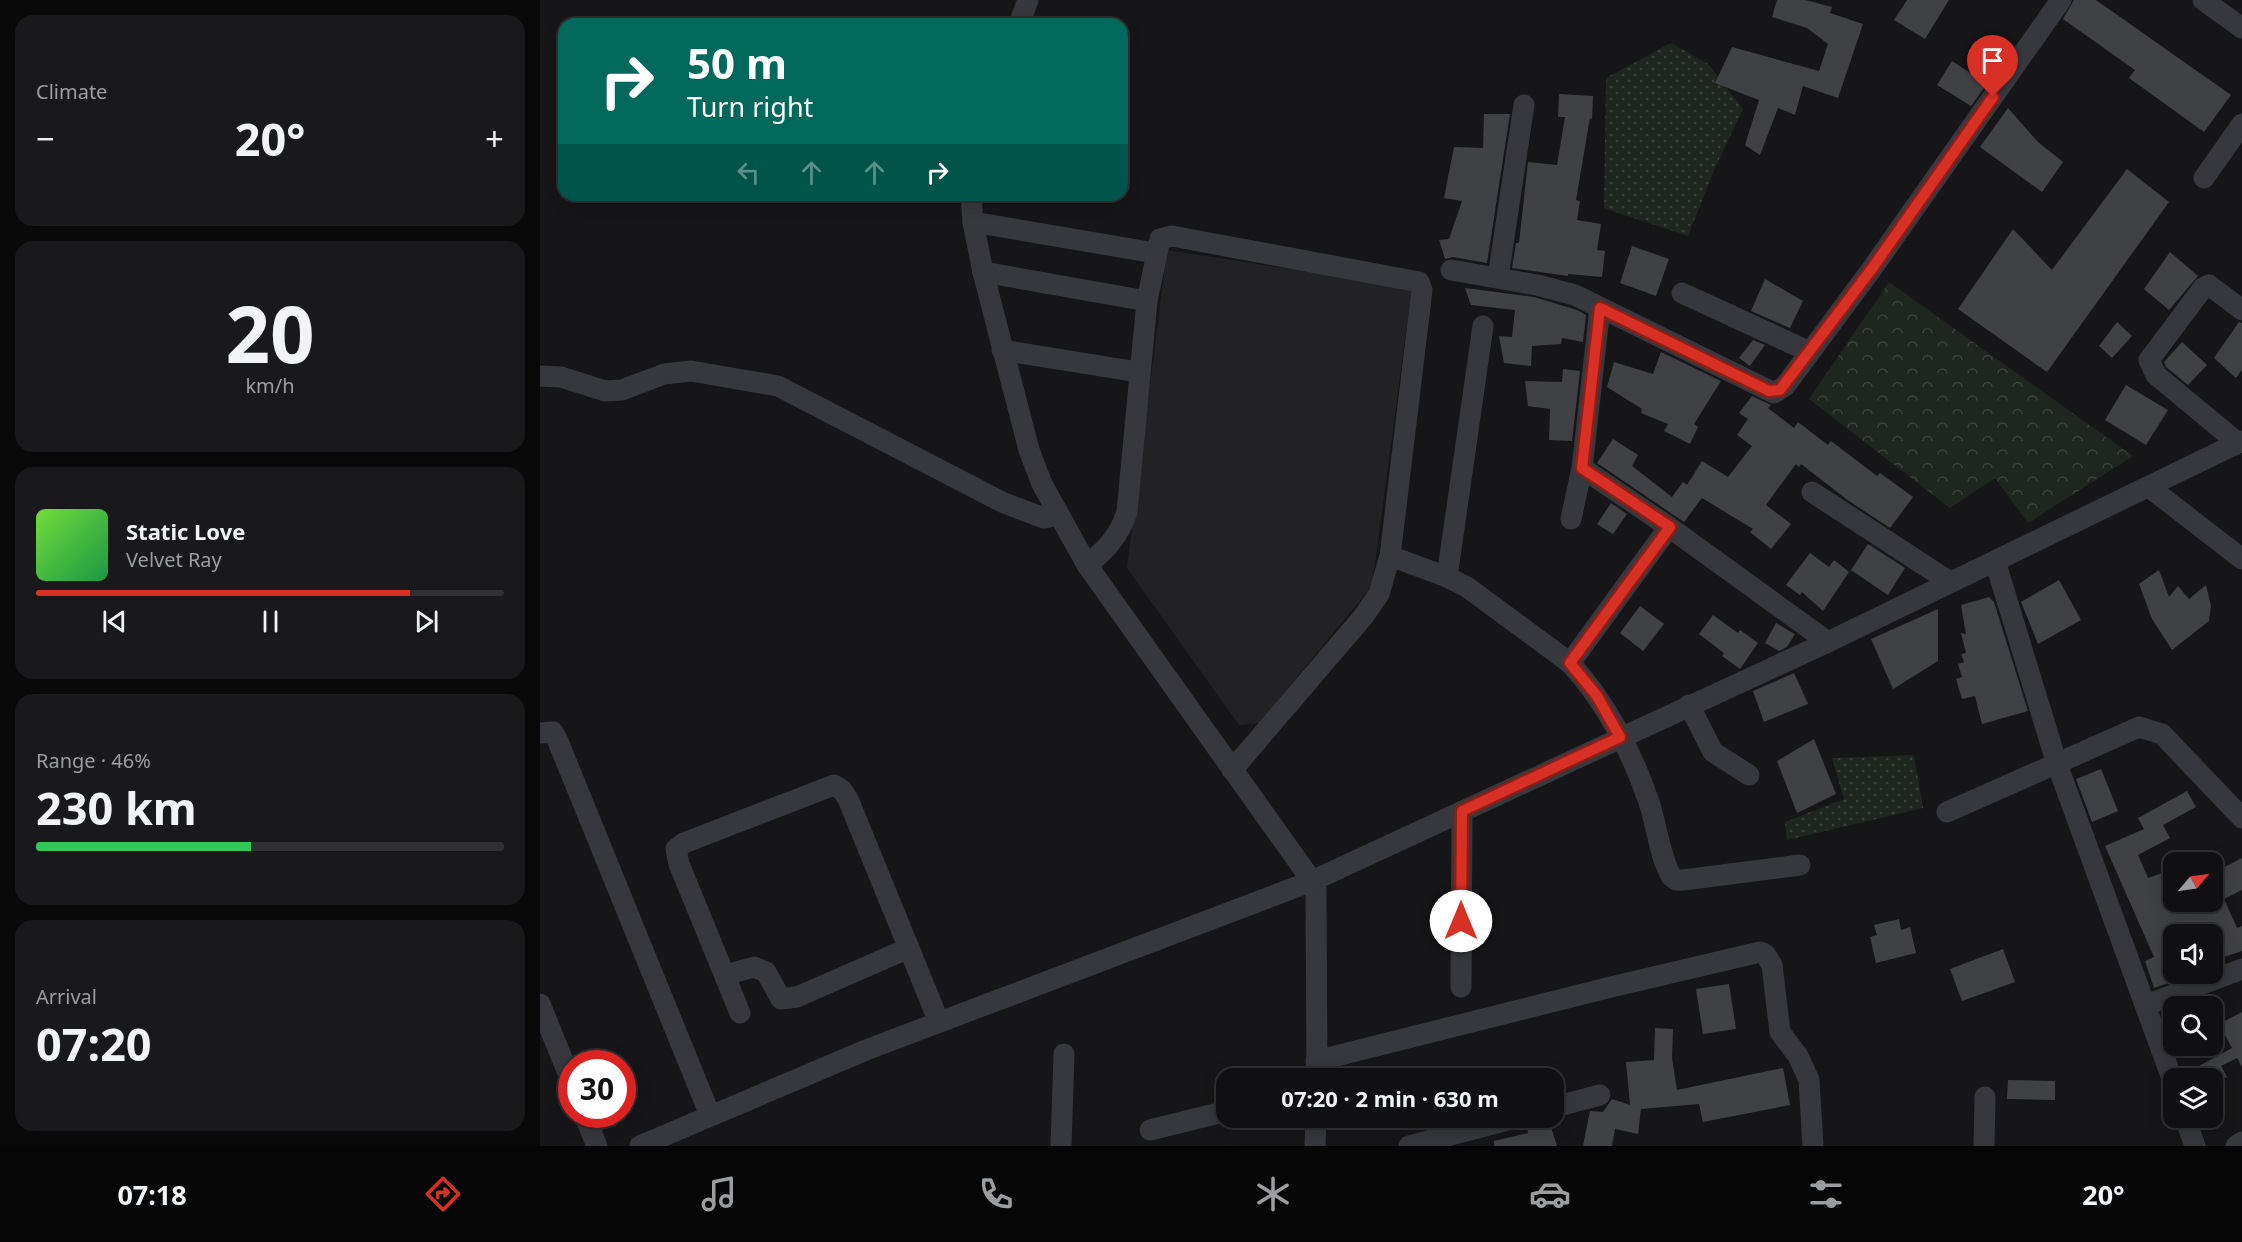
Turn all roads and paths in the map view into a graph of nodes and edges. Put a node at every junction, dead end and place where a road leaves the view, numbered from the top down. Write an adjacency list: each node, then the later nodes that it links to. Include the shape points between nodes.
1 (1028, 0): 4 (street)
2 (2061, 0): 21 (street)
3 (2203, 0): 5 (street)
4 (1021, 18)
5 (2242, 28)
6 (1524, 105): 14 (street)
7 (2242, 124): 8 (street)
8 (2204, 178)
9 (971, 201): 10 (street)
10 (973, 222): 11 (street); 13 (street)
11 (1155, 253): 16 (street); 31 (street, via 1160,239 1172,236 1422,285)
12 (1451, 270): 14 (street)
13 (983, 272): 16 (street); 20 (street)
14 (1498, 277): 17 (street, via 1562,290)
15 (1682, 293): 21 (street)
16 (1147, 301): 22 (street)
17 (1600, 308): 21 (street, via 1774,393 1785,386); 25 (street)
18 (2242, 310): 24 (street, via 2217,289 2209,285 2203,288 2149,360 2156,375)
19 (1483, 326): 35 (street)
20 (1002, 350): 22 (street); 28 (street, via 1029,450)
21 (1810, 351)
22 (1138, 372): 34 (street, via 1127,512 1108,549)
23 (540, 376): 28 (street, via 561,377 605,391 622,390 676,371 764,382 1004,504 1044,518)
24 (2240, 442): 26 (street)
25 (1582, 468): 29 (street); 30 (street)
26 (2149, 488): 32 (street); 33 (street)
27 (1812, 492): 36 (street)
28 (1058, 515): 34 (street)
29 (1571, 519)
30 (1670, 527): 37 (street); 38 (street)
31 (1390, 556): 35 (street); 43 (street, via 1373,604)
32 (2242, 559)
33 (1995, 561): 36 (street); 42 (street)
34 (1087, 565): 43 (street)
35 (1447, 577): 38 (street, via 1489,602)
36 (1950, 582): 37 (street)
37 (1828, 642): 39 (street)
38 (1570, 663): 41 (street, via 1597,696)
39 (1689, 705): 41 (street); 44 (street, via 1713,752)
40 (540, 733): 66 (street, via 553,732 558,739)
41 (1620, 737): 45 (street); 48 (street, via 1648,800 1668,872 1676,880)
42 (2057, 764): 46 (street); 47 (street, via 2139,727 2153,730 2162,734); 55 (street)
43 (1232, 770): 49 (street)
44 (1749, 775)
45 (1462, 811): 49 (street); 53 (street)
46 (1947, 812)
47 (2242, 818)
48 (1800, 865)
49 (1312, 881): 57 (street); 60 (street, via 1317,900)
50 (909, 948): 52 (street, via 797,997 781,999 766,972 754,967); 52 (street, via 848,799 834,785 676,849); 57 (street)
51 (2242, 969): 55 (street)
52 (725, 975): 56 (street)
53 (1461, 987)
54 (540, 1004): 58 (street)
55 (2146, 1005): 62 (street)
56 (740, 1013)
57 (939, 1022): 66 (street)
58 (559, 1050)
59 (1064, 1054): 76 (street)
60 (1316, 1068)
61 (1323, 1068): 79 (street, via 1611,987 1760,952 1772,965 1780,1032 1809,1080)
62 (2168, 1068)
63 (1600, 1095): 65 (street)
64 (1985, 1097): 80 (street)
65 (1564, 1104)
66 (710, 1115): 75 (street)
67 (1216, 1115): 72 (street)
68 (590, 1128): 74 (street)
69 (1316, 1128): 77 (street)
70 (1477, 1128): 78 (street)
71 (2189, 1128): 81 (street)
72 (1150, 1130)
73 (2242, 1142): 82 (street)
74 (597, 1146)
75 (640, 1146)
76 (1061, 1146)
77 (1315, 1146)
78 (1409, 1146)
79 (1813, 1146)
80 (1984, 1146)
81 (2195, 1146)
82 (2236, 1146)

